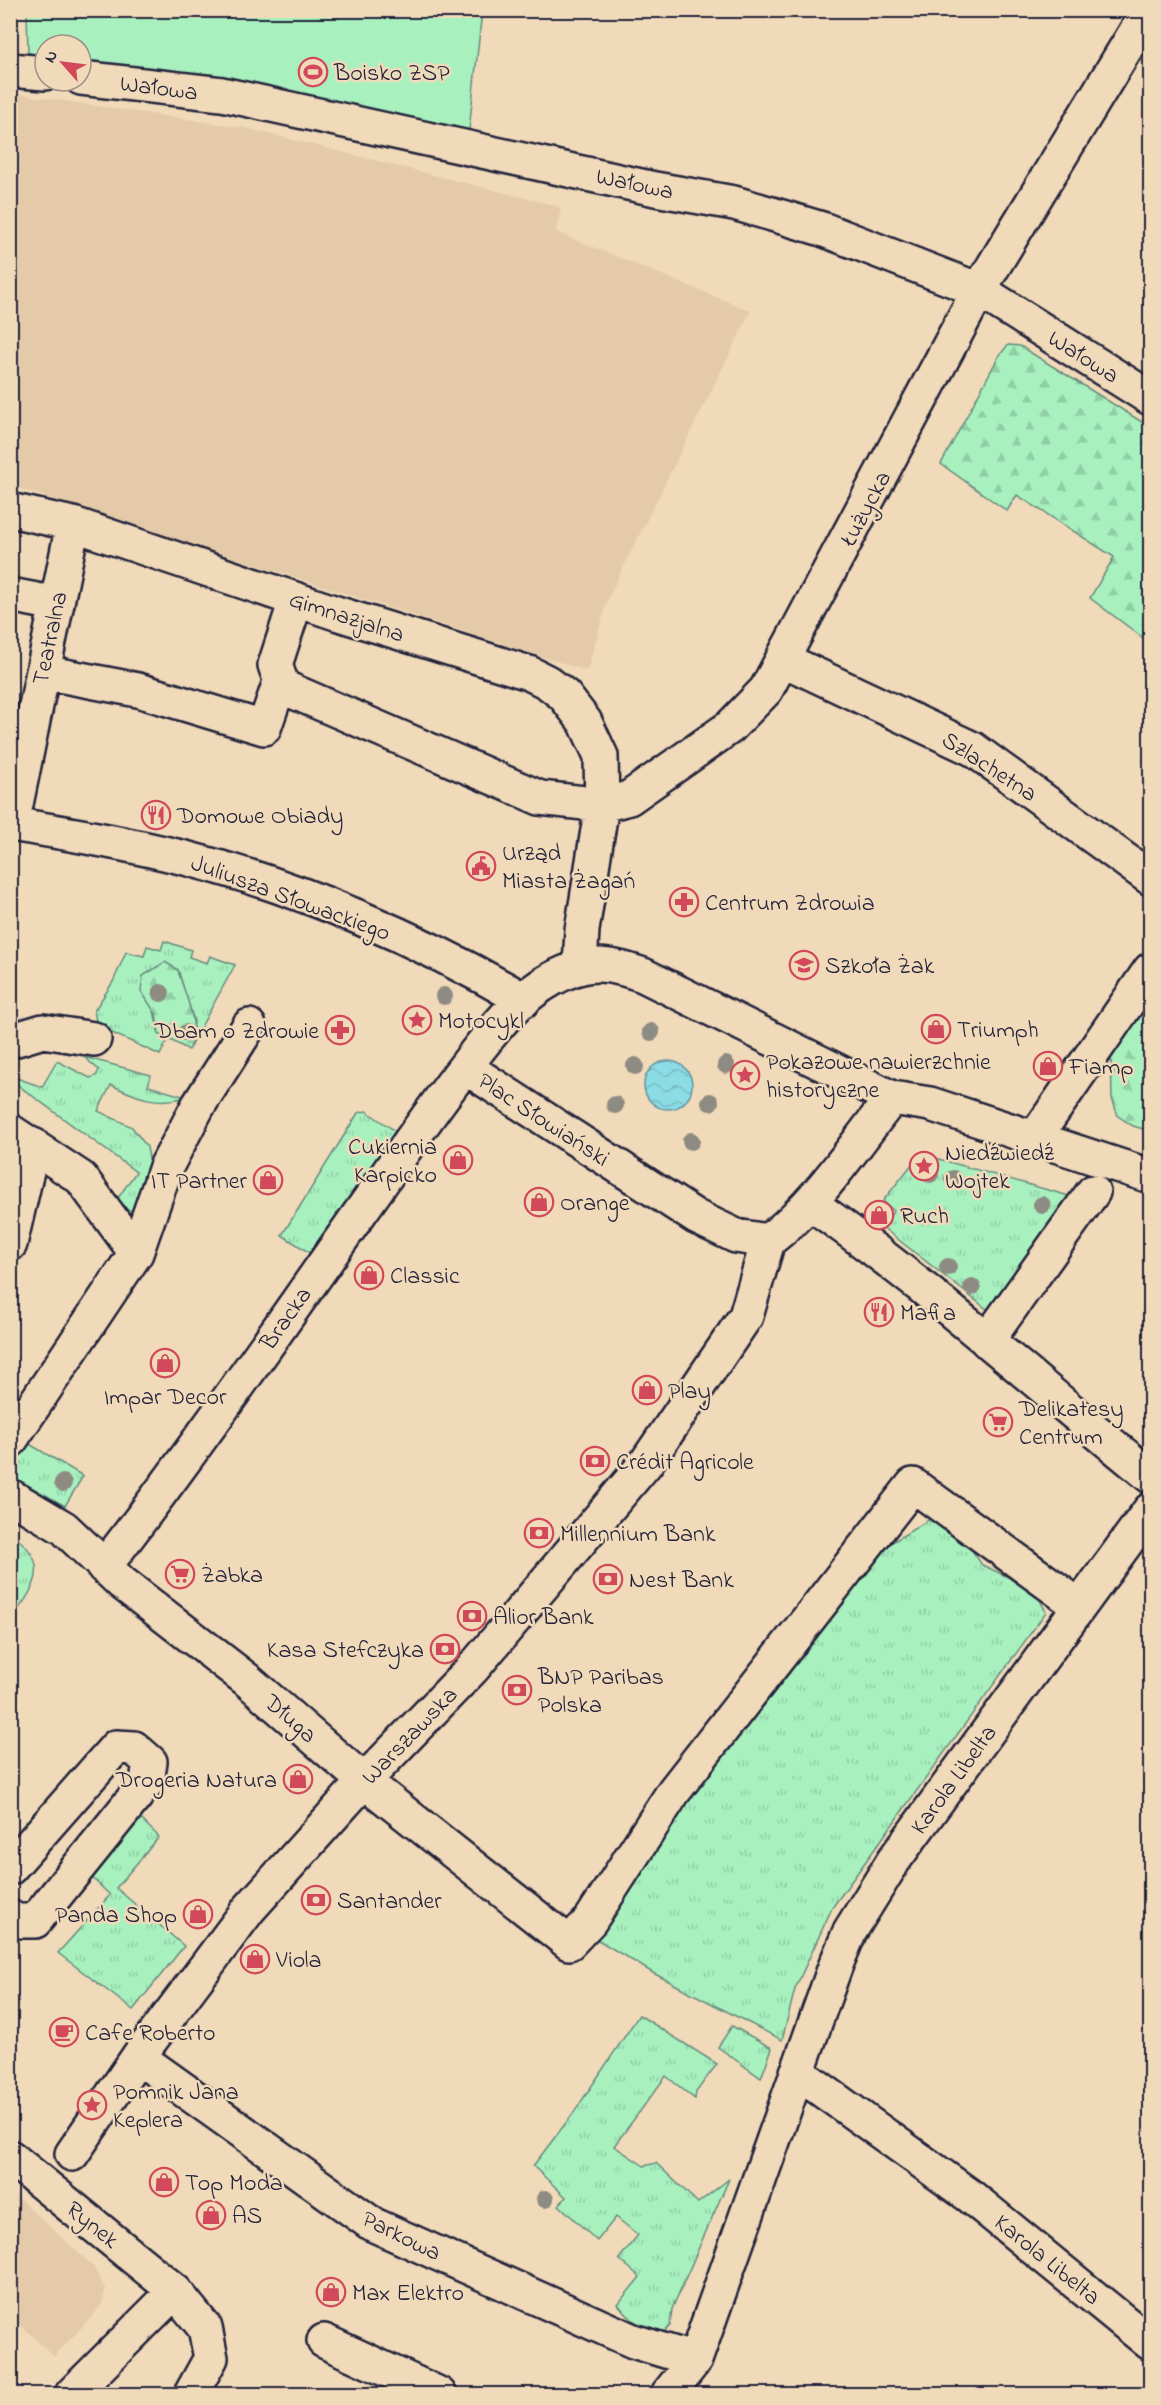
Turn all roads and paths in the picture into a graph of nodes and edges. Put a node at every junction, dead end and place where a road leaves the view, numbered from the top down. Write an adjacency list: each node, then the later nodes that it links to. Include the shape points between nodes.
1 (1149, 10): 5 (street, Łużycka)
2 (10, 70): 3 (street)
3 (33, 73)
4 (93, 79): 5 (street, Wałowa, via 222,94 734,203 822,229)
5 (979, 290): 6 (street, Wałowa); 12 (street, Łużycka)
6 (1150, 398)
7 (10, 510): 8 (street, Gimnazjalna)
8 (73, 524): 10 (street, Gimnazjalna); 11 (street, Teatralna)
9 (10, 595): 11 (street)
10 (296, 600): 14 (street, via 275,665); 15 (street, Gimnazjalna, via 548,682 575,706 601,756)
11 (57, 604): 13 (street, Teatralna)
12 (784, 660): 15 (street, Łużycka, via 766,690 730,727 629,798); 17 (street, Szlachetna, via 973,749)
13 (42, 672): 14 (street, via 138,690 264,728); 16 (street, Teatralna)
14 (280, 682): 15 (street, via 283,687 540,798)
15 (602, 805): 18 (street)
16 (11, 824): 20 (street, Juliusza Słowackiego, via 184,858 255,879 438,953)
17 (1150, 878)
18 (580, 966): 20 (street, Plac Słowiański, via 551,980); 25 (street, Plac Słowiański, via 601,964 643,975)
19 (1150, 970): 27 (street)
20 (524, 1000): 24 (street, Plac Słowiański, via 496,1027)
21 (249, 1026): 33 (street, via 198,1106 166,1167)
22 (94, 1040): 23 (street, via 43,1031)
23 (10, 1041)
24 (465, 1067): 31 (street, Plac Słowiański, via 696,1216 736,1236); 39 (street, Bracka, via 157,1499)
25 (892, 1098): 27 (street, Plac Słowiański, via 930,1104); 30 (street)
26 (22, 1138): 32 (street); 33 (street, via 81,1178)
27 (1034, 1139): 28 (street, Plac Słowiański)
28 (1150, 1176)
29 (1093, 1192): 34 (street)
30 (810, 1203): 31 (street); 34 (street)
31 (768, 1241): 41 (street, Warszawska, via 746,1316 646,1463 473,1668)
32 (10, 1245)
33 (136, 1253): 35 (street)
34 (987, 1341): 36 (street)
35 (11, 1437)
36 (1150, 1476)
37 (10, 1496): 39 (street, Długa, via 64,1528)
38 (1150, 1510): 40 (street, Karola Libelta)
39 (104, 1567): 41 (street, Długa, via 246,1679)
40 (1078, 1605): 41 (street, Długa, via 913,1485 674,1791 590,1921 569,1943); 45 (street, Karola Libelta, via 870,1896 835,1967)
41 (364, 1781): 44 (street, Warszawska, via 249,1910)
42 (10, 1868): 43 (street, via 116,1747 134,1748 150,1762 147,1782 35,1921 16,1921)
43 (10, 1917)
44 (138, 2057): 46 (street, Warszawska); 51 (street, Parkowa, via 372,2224 633,2341)
45 (797, 2072): 50 (street, Karola Libelta, via 970,2196); 51 (street, Karola Libelta)
46 (72, 2154)
47 (10, 2157): 48 (street, Rynek)
48 (175, 2291): 52 (street); 53 (street, Rynek, via 204,2328 211,2358)
49 (324, 2341): 54 (street)
50 (1150, 2343)
51 (695, 2360): 55 (street, Karola Libelta)
52 (72, 2394)
53 (191, 2394)
54 (439, 2394)
55 (668, 2394)

